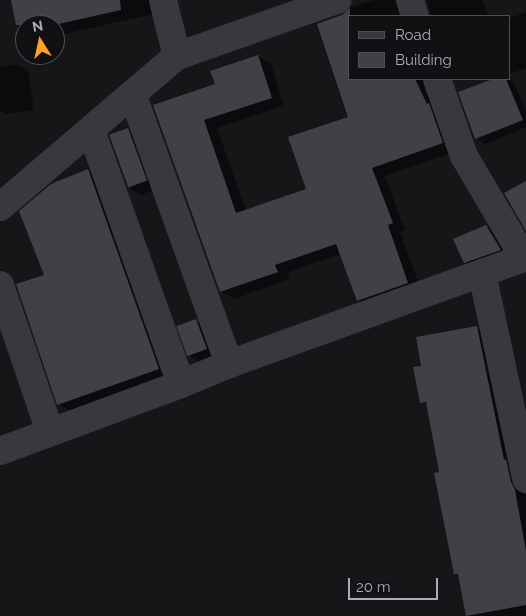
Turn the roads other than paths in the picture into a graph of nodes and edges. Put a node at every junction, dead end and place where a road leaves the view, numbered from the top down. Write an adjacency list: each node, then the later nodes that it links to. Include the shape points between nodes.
1 (163, 0): 5 (street)
2 (337, 0): 5 (street)
3 (410, 0): 4 (street)
4 (415, 15)
5 (178, 56): 7 (street)
6 (437, 80): 10 (street, via 464,156)
7 (134, 96): 8 (street); 13 (street)
8 (91, 130): 9 (street); 14 (street)
9 (0, 208)
10 (525, 258): 11 (street)
11 (482, 273): 13 (street); 17 (street)
12 (0, 285): 15 (street)
13 (229, 364): 14 (street)
14 (181, 384): 15 (street)
15 (50, 432): 16 (street)
16 (0, 451)
17 (526, 479)

